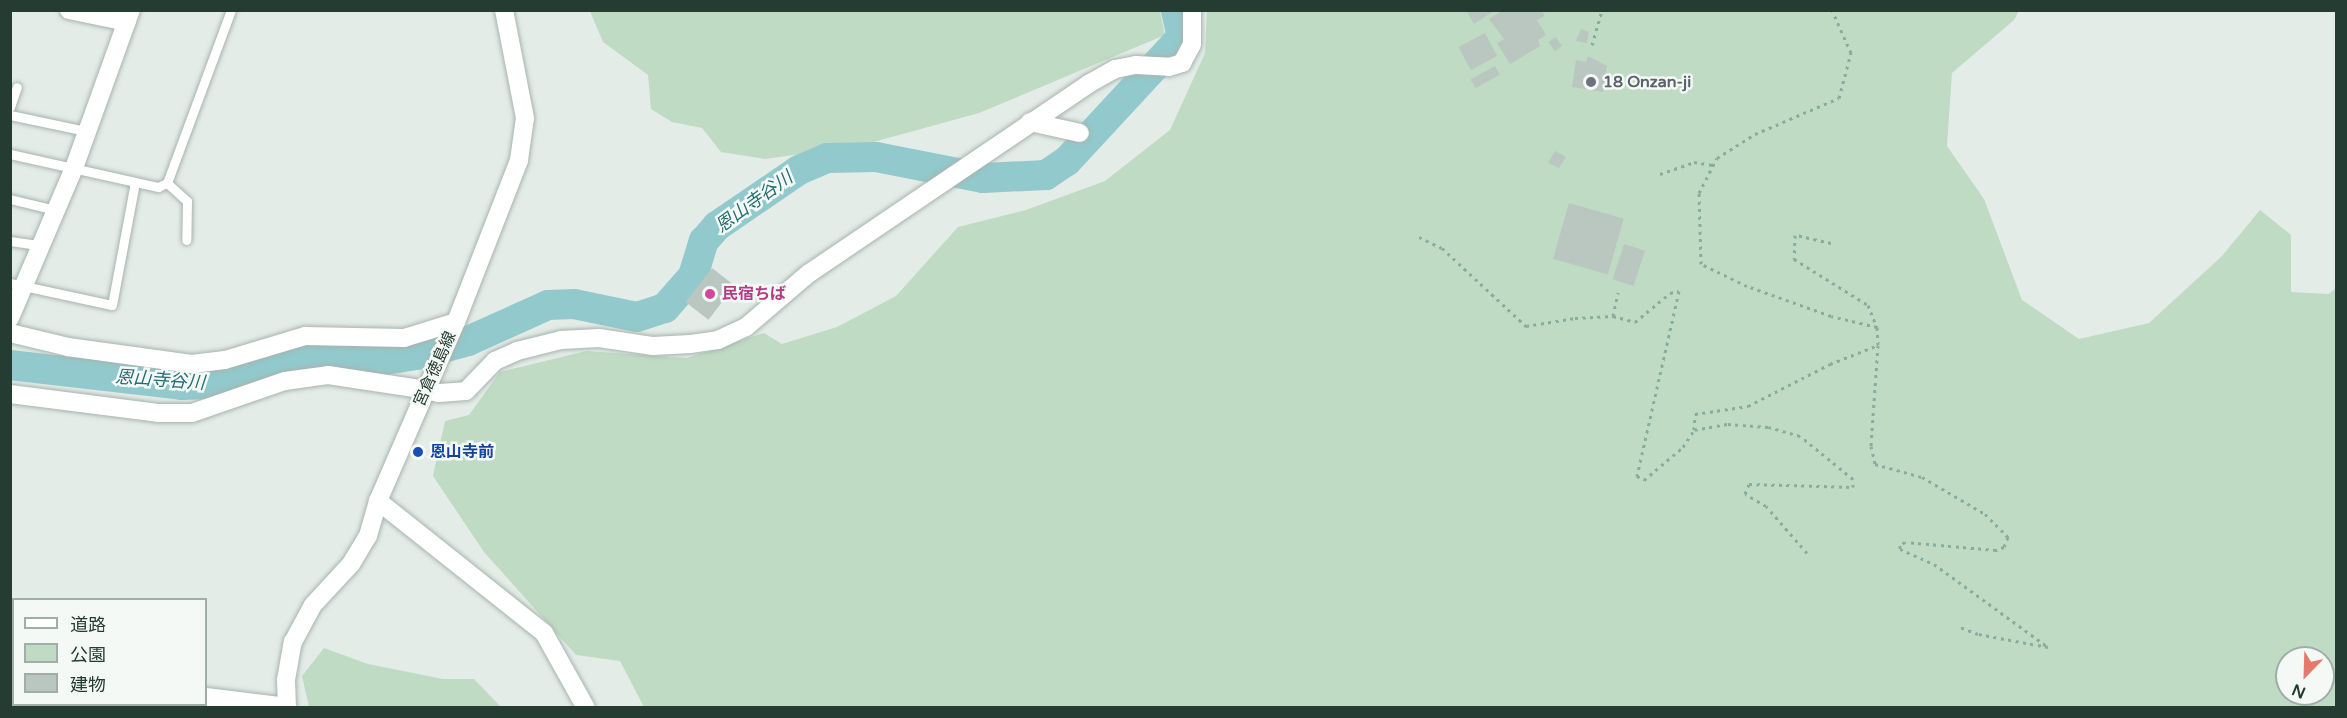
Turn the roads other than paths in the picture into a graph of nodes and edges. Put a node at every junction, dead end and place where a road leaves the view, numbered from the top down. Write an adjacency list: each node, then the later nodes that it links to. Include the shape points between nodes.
1 (69, 10): 5 (street)
2 (231, 10): 15 (lane)
3 (504, 10): 23 (street, 宮倉徳島線, via 525,135 519,160)
4 (1192, 10): 9 (street, via 1192,44 1182,63 1115,69)
5 (129, 16): 10 (street)
6 (17, 87): 7 (lane)
7 (10, 107)
8 (10, 115): 10 (lane)
9 (1030, 122): 11 (street); 25 (street, via 808,274 746,327 718,340 653,346 600,338 561,340 516,351 495,361 465,391)
10 (86, 131): 13 (street)
11 (1080, 132)
12 (10, 154): 13 (lane)
13 (75, 168): 14 (lane); 17 (street)
14 (135, 182): 15 (lane, via 158,187); 21 (lane, via 112,305)
15 (167, 183): 18 (lane, via 187,201)
16 (10, 199): 17 (lane)
17 (55, 210): 20 (street)
18 (186, 240)
19 (10, 241): 20 (lane)
20 (40, 245): 21 (street)
21 (17, 285): 22 (street)
22 (10, 318)
23 (453, 327): 24 (street, via 404,338 305,336 225,360 192,364 68,347); 25 (street, 宮倉徳島線)
24 (10, 333)
25 (426, 390): 26 (street, via 328,375 285,381 192,413 158,413); 27 (street, 宮倉徳島線)
26 (10, 394)
27 (378, 501): 29 (street, 宮倉徳島線, via 368,537 313,605 293,642 286,680); 30 (street, via 544,633)
28 (207, 697): 29 (street)
29 (287, 707)
30 (586, 708)

